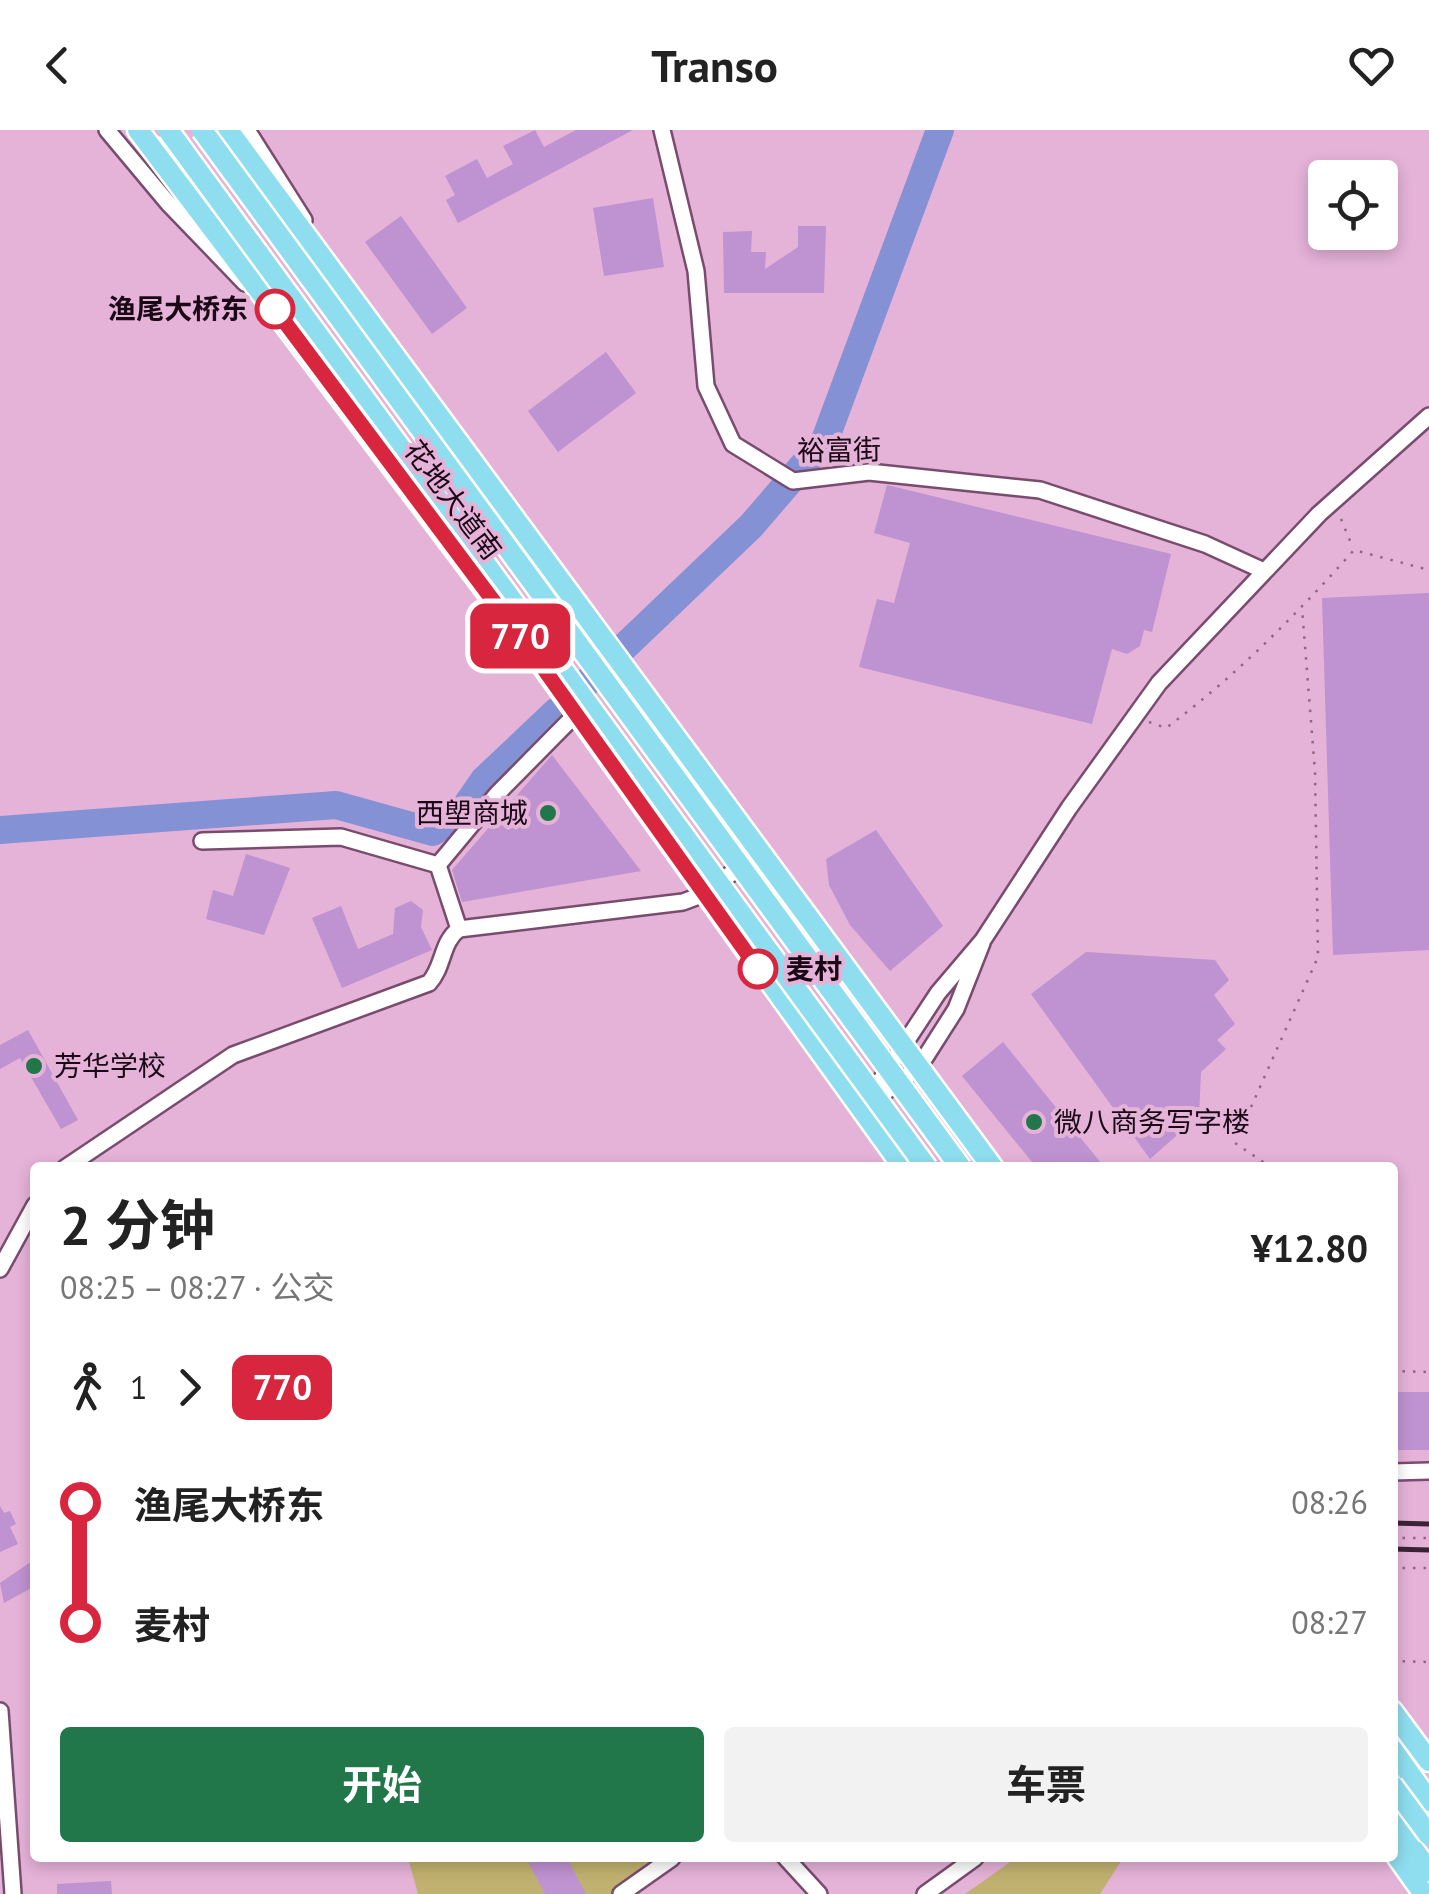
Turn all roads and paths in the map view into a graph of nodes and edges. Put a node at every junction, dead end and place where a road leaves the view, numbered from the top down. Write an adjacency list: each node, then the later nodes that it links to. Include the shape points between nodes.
1 (108, 130): 9 (street, 花地大道南, via 210,249)
2 (138, 130): 9 (main road)
3 (168, 130): 29 (main road, 花地大道南, bridge)
4 (202, 130): 30 (main road, 花地大道南, bridge)
5 (228, 130): 8 (main road)
6 (247, 130): 8 (street, 花地大道南)
7 (662, 130): 14 (street, 裕富街, via 696,270 706,386 733,444 793,481 868,472 1040,490 1205,544)
8 (328, 263): 19 (main road, 花地大道南)
9 (272, 306): 16 (main road, 花地大道南)
10 (1429, 416): 11 (street)
11 (1329, 505): 12 (path); 14 (street)
12 (1354, 550): 13 (path); 15 (path)
13 (1429, 570)
14 (1264, 571): 17 (street)
15 (1302, 608): 17 (path, via 1220,688 1166,728); 32 (path, via 1315,772 1318,957 1236,1142)
16 (576, 714): 20 (street); 21 (main road, 花地大道南)
17 (1134, 716): 23 (street)
18 (202, 841): 20 (street, via 341,837)
19 (761, 852): 21 (street); 24 (main road, 花地大道南)
20 (438, 865): 22 (street)
21 (704, 894): 22 (street, via 649,908); 26 (main road, 花地大道南)
22 (459, 929): 27 (street, via 428,983 233,1055)
23 (983, 940): 24 (street); 25 (street, via 960,1000)
24 (904, 1045): 25 (main road, 花地大道南); 26 (street)
25 (919, 1066): 26 (street); 31 (main road, 花地大道南)
26 (862, 1110): 28 (main road, 花地大道南)
27 (74, 1162)
28 (900, 1162)
29 (923, 1162)
30 (957, 1162)
31 (989, 1162)
32 (1264, 1162)
33 (30, 1214): 34 (street)
34 (0, 1268)
35 (1398, 1372): 36 (path)
36 (1429, 1372)
37 (1429, 1471): 38 (street)
38 (1398, 1472)
39 (1398, 1538): 40 (path)
40 (1429, 1538)
41 (1398, 1568): 42 (path)
42 (1429, 1568)
43 (1398, 1661): 44 (path)
44 (1429, 1662)
45 (0, 1712): 58 (street)
46 (1398, 1718): 48 (main road)
47 (1398, 1757): 50 (main road)
48 (1429, 1761)
49 (1398, 1792): 52 (main road, bridge)
50 (1429, 1800)
51 (1398, 1828): 57 (main road)
52 (1424, 1829)
53 (1398, 1857): 62 (main road)
54 (666, 1862): 59 (street)
55 (790, 1862): 60 (street)
56 (970, 1862): 61 (street)
57 (1429, 1871)
58 (12, 1894)
59 (621, 1894)
60 (818, 1894)
61 (926, 1894)
62 (1424, 1894)

